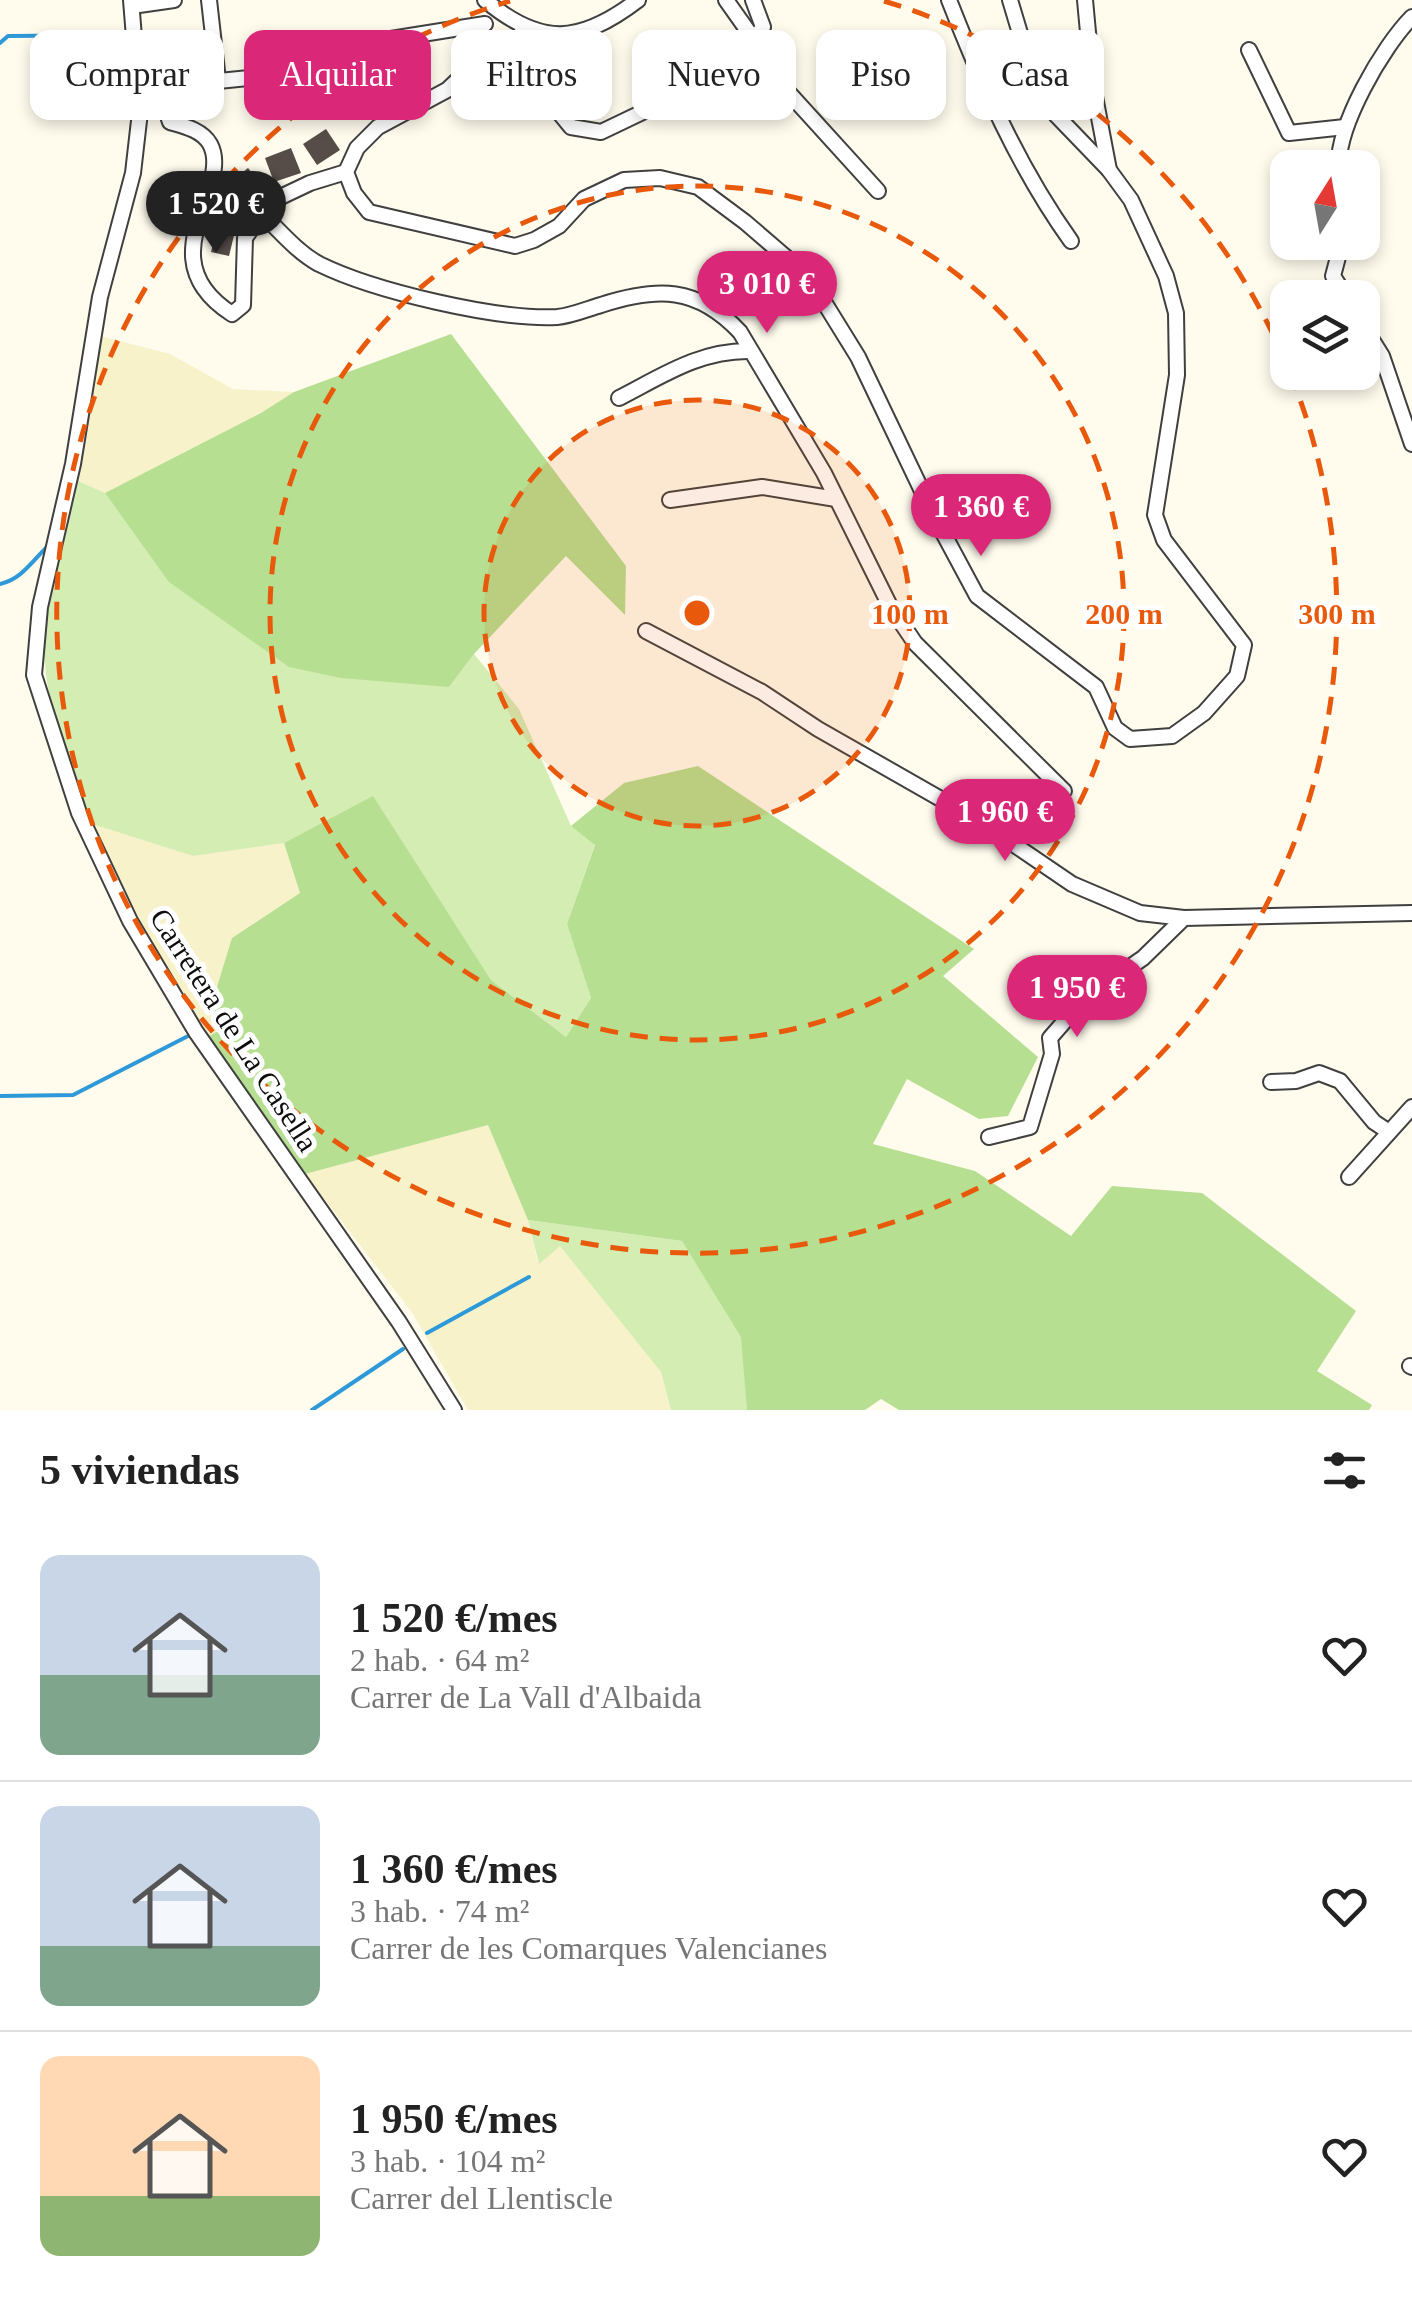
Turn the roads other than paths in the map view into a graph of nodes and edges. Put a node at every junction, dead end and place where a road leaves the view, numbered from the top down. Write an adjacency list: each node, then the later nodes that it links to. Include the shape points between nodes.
1 (174, 0): 10 (street)
2 (209, 0): 14 (street)
3 (638, 0): 13 (street, via 579,33)
4 (726, 0): 16 (street)
5 (753, 0): 17 (street)
6 (949, 0): 31 (street, via 1018,157)
7 (1010, 0): 27 (street, via 1032,70 1056,116)
8 (1084, 0): 27 (street)
9 (487, 2): 12 (street); 13 (street)
10 (132, 3): 47 (street, Carretera de La Casella, via 140,112 132,173 100,297 73,464 40,607 34,675 79,813 130,922 196,1032)
11 (1412, 17): 25 (street, via 1395,34)
12 (485, 24): 15 (street); 19 (street, via 278,57 278,75)
13 (522, 28)
14 (212, 30)
15 (483, 30)
16 (743, 30)
17 (761, 30)
18 (1249, 50): 25 (street, via 1290,133)
19 (224, 80)
20 (451, 86): 28 (street, via 378,127)
21 (796, 96): 29 (street)
22 (632, 117): 24 (street, via 601,132)
23 (169, 120): 30 (street, via 210,144 214,163 192,247 210,301 232,314 243,304 245,238)
24 (566, 120)
25 (1345, 126): 26 (street)
26 (1338, 150)
27 (1109, 170): 28 (street, via 1131,200 1176,312 1177,374 1155,515 1164,540 1244,645 1237,676 1204,713 1172,736 1152,740 1130,739 1115,728 1096,686 977,596 824,302 788,259 698,187 660,178 624,180 584,199 559,226 514,246 369,212)
28 (346, 172): 30 (street, via 270,202)
29 (878, 191)
30 (262, 214): 32 (street, via 318,263 379,286 499,314 560,317 635,294 665,292 722,313)
31 (1071, 241)
32 (750, 351): 34 (street, via 690,361); 36 (street)
33 (1380, 353): 35 (street)
34 (619, 398)
35 (1412, 444)
36 (836, 498): 37 (street, via 762,486); 39 (street, via 916,643)
37 (670, 500)
38 (646, 632): 41 (street, via 762,692 1072,884 1140,913)
39 (1064, 792)
40 (1412, 913): 41 (street)
41 (1184, 918): 45 (street, via 1143,958 1084,999 1050,1038 1052,1054 1030,1127)
42 (1271, 1082): 44 (street, via 1319,1074 1340,1081)
43 (1412, 1107): 44 (street)
44 (1389, 1132): 46 (street)
45 (990, 1137)
46 (1349, 1177)
47 (454, 1410)

